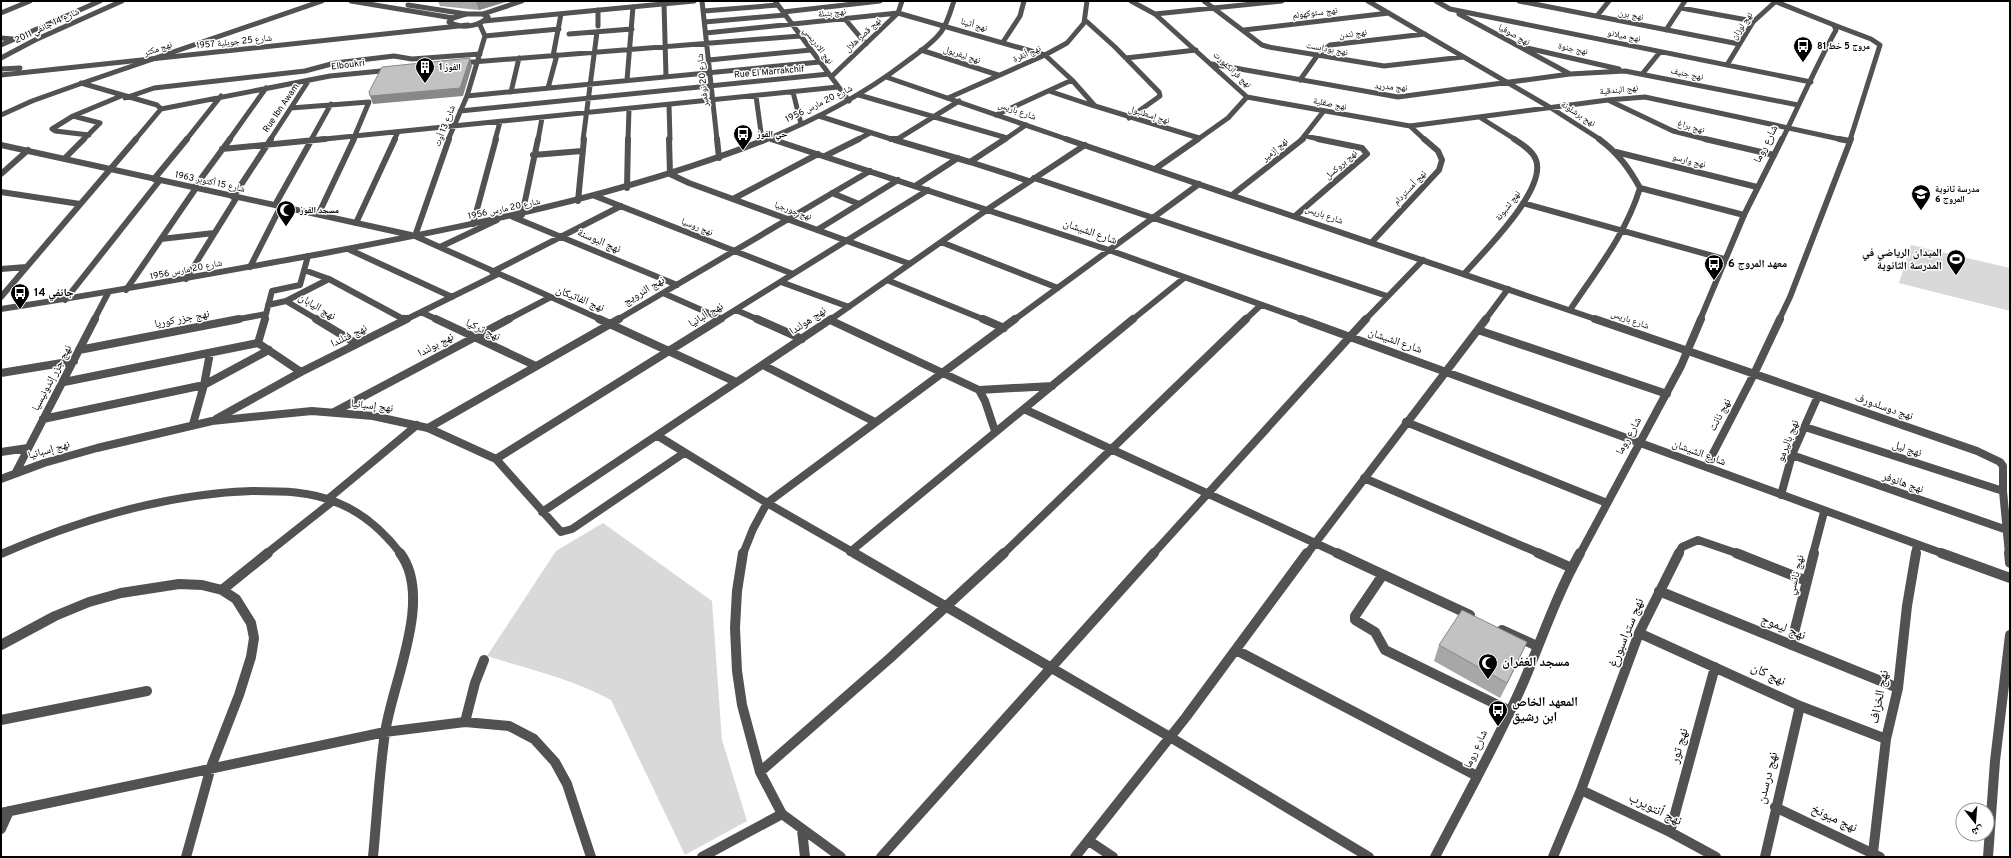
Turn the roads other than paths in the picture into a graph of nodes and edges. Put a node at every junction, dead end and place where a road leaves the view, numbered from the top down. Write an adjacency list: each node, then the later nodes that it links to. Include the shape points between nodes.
1 (30, 1): 32 (street)
2 (100, 1): 66 (street, شارع 14 جانفي 2011)
3 (122, 1): 86 (street, شارع 14 جانفي 2011)
4 (322, 1): 78 (street, نهج مكثر)
5 (351, 1): 41 (street)
6 (384, 1): 35 (street)
7 (522, 1): 36 (street)
8 (694, 1): 25 (street)
9 (702, 1): 31 (street, شارع 20 نوفمبر)
10 (880, 1): 38 (street)
11 (902, 1): 33 (street, نهج قصر هلال)
12 (954, 1): 52 (street, شارع 20 مارس 1956)
13 (1024, 1): 67 (street, via 1020,16)
14 (1087, 1): 44 (street, نهج أنقرة)
15 (1131, 1): 39 (street, نهج فرانكفورت)
16 (1204, 1): 27 (street, نهج بودابست)
17 (1282, 1): 27 (street)
18 (1368, 1): 34 (street, نهج برشلونة)
19 (1436, 1): 29 (street, نهج ميلانو)
20 (1520, 1): 40 (street, نهج برن)
21 (1609, 1): 40 (street)
22 (1684, 1): 28 (street)
23 (1774, 1): 45 (street, نهج لوزان); 53 (street)
24 (776, 3): 31 (street); 38 (street, نهج الادريسي)
25 (664, 4): 26 (street); 73 (street)
26 (633, 7): 30 (street); 56 (street)
27 (1215, 8): 39 (street); 57 (street, نهج بودابست)
28 (1680, 8): 45 (street); 58 (street)
29 (1450, 9): 42 (street, نهج ميلانو); 49 (street, نهج صوفيا)
30 (598, 10): 37 (street); 54 (street)
31 (704, 11): 47 (street, شارع 20 نوفمبر)
32 (1, 13)
33 (898, 13): 43 (street, نهج بنبلة); 52 (street, نهج أثينا); 69 (street, نهج قصر هلال)
34 (1389, 13): 57 (street, نهج ستوكهولم); 62 (street, نهج برشلونة)
35 (466, 14): 36 (street); 41 (street)
36 (483, 14): 46 (street, via 488,17)
37 (561, 14): 46 (street); 55 (street)
38 (784, 14): 47 (street); 51 (street, نهج الادريسي)
39 (1155, 14): 77 (street, نهج فرانكفورت)
40 (1597, 16): 58 (street, نهج برن)
41 (453, 18): 48 (street)
42 (1497, 19): 49 (street); 80 (street, نهج ميلانو)
43 (844, 20): 51 (street, نهج بنبلة); 69 (street)
44 (1085, 20): 82 (street, نهج أنقرة, via 1067,43); 88 (street)
45 (1753, 21): 70 (street, نهج لوزان)
46 (482, 22): 50 (street); 63 (street)
47 (705, 22): 60 (street, شارع 20 نوفمبر)
48 (450, 24): 50 (street, شارع 25 جويلية 1957); 78 (street, شارع 25 جويلية 1957)
49 (1478, 24): 72 (street, نهج صوفيا)
50 (468, 25): 89 (street, شارع 25 جويلية 1957)
51 (792, 25): 60 (street, نهج بنبلة); 64 (street, نهج الادريسي)
52 (945, 25): 67 (street, نهج أثينا); 76 (street, شارع 20 مارس 1956)
53 (1834, 25): 111 (street, شارع روما, via 1836,30 1815,67); 169 (street, نهج نانت, via 1880,45)
54 (598, 26)
55 (558, 29): 63 (street); 83 (street)
56 (632, 29): 59 (street); 74 (street)
57 (1244, 30): 84 (street, نهج بودابست, via 1265,46)
58 (1666, 30): 70 (street, نهج برن)
59 (597, 32): 61 (street); 79 (street)
60 (706, 33): 68 (street, شارع 20 نوفمبر)
61 (569, 34)
62 (1425, 34): 84 (street, نهج لندن, via 1330,45); 85 (street, نهج برشلونة)
63 (485, 36): 81 (street, شارع 13 أوت)
64 (800, 36): 68 (street); 75 (street, نهج الادريسي)
65 (1, 38): 66 (street)
66 (12, 39): 71 (street, شارع 14 جانفي 2011)
67 (1003, 42): 82 (street, نهج أثينا)
68 (707, 44): 73 (street); 90 (street, شارع 20 نوفمبر)
69 (866, 44): 105 (street, نهج قصر هلال)
70 (1739, 44): 95 (street, نهج لوزان)
71 (1, 45)
72 (1518, 46): 98 (street, نهج جنوة); 101 (street, نهج صوفيا)
73 (667, 47): 74 (street); 104 (street)
74 (630, 50): 79 (street); 108 (street)
75 (811, 50): 90 (street); 92 (street, نهج الادريسي)
76 (921, 50): 103 (street, نهج ليفربول); 106 (street, شارع 20 مارس 1956)
77 (1196, 50): 88 (street); 94 (street, نهج فرانكفورت)
78 (173, 52): 89 (street, نهج مكثر); 96 (street, شارع 25 جويلية 1957)
79 (594, 52): 83 (street); 114 (street)
80 (1660, 52): 95 (street, نهج ميلانو); 100 (street)
81 (480, 54): 91 (street, شارع 13 أوت); 126 (street, via 412,59 394,56 335,63 305,71 154,88)
82 (1045, 55): 103 (street, نهج أنقرة); 109 (street, نهج إسطنبول)
83 (555, 56): 87 (street); 118 (street)
84 (1317, 56): 85 (street, نهج بودابست, via 1384,66); 110 (street, نهج لندن)
85 (1463, 57): 113 (street, نهج برشلونة)
86 (1, 58)
87 (519, 58): 91 (street); 120 (street)
88 (1126, 58): 151 (street, via 1154,86 1160,96 1156,102)
89 (155, 59): 102 (street, شارع 25 جويلية 1957); 112 (street, نهج مكثر)
90 (709, 60): 99 (street, شارع 20 نوفمبر)
91 (478, 61): 93 (street); 124 (street, شارع 13 أوت)
92 (820, 62): 99 (street); 105 (street, نهج الادريسي)
93 (456, 64)
94 (1212, 64): 110 (street, نهج مدريد); 128 (street, نهج فرانكفورت)
95 (1727, 65): 111 (street, نهج ميلانو)
96 (1, 69)
97 (398, 69): 107 (street, Elboukri)
98 (1625, 71): 100 (street, نهج جنيف); 101 (street, نهج جنيف)
99 (710, 72): 104 (street); 115 (street, شارع 20 نوفمبر)
100 (1643, 73): 136 (street, نهج جنيف)
101 (1570, 74): 113 (street, نهج مدريد)
102 (1, 75)
103 (998, 75): 129 (street, نهج أنقرة)
104 (666, 76): 108 (street)
105 (830, 76): 115 (street, Rue El Marrakchif); 116 (street, نهج الادريسي)
106 (886, 78): 122 (street, شارع 20 مارس 1956); 129 (street, شارع باريس)
107 (309, 80): 117 (street, Elboukri); 138 (street, Rue Ibn Awam)
108 (627, 80): 114 (street)
109 (1072, 80): 119 (street); 137 (street, نهج إسطنبول)
110 (1300, 80): 113 (street, نهج مدريد, via 1398,97)
111 (1811, 82): 136 (street, شارع روما)
112 (81, 83): 126 (street); 146 (street, نهج مكثر)
113 (1508, 83): 139 (street, نهج برشلونة)
114 (592, 84): 118 (street); 127 (street)
115 (711, 85): 127 (street, Rue El Marrakchif); 130 (street, شارع 20 نوفمبر)
116 (838, 87): 121 (street); 132 (street, نهج الادريسي)
117 (266, 88): 123 (street, Elboukri); 173 (street)
118 (548, 88): 120 (street)
119 (1048, 91): 137 (street, نهج إسطنبول); 145 (street)
120 (511, 92): 124 (street)
121 (793, 92): 125 (street); 154 (street)
122 (859, 95): 132 (street, شارع 20 مارس 1956); 149 (street)
123 (221, 96): 140 (street, Elboukri); 190 (street)
124 (467, 96): 142 (street, شارع 13 أوت)
125 (756, 96): 130 (street); 166 (street)
126 (123, 97): 140 (street, via 157,105); 147 (street)
127 (589, 97): 142 (street, Rue El Marrakchif); 144 (street)
128 (1247, 97): 143 (street, نهج صقلية); 165 (street, نهج فرانكفورت, via 1228,118)
129 (948, 98): 133 (street, شارع باريس)
130 (713, 100): 135 (street); 181 (street, شارع 20 نوفمبر)
131 (1608, 100): 139 (street, نهج البندقية); 158 (street, نهج البندقية, via 1649,97); 179 (street, نهج براغ, via 1669,130)
132 (849, 101): 148 (street, شارع 20 مارس 1956)
133 (959, 101): 145 (street, شارع باريس); 149 (street)
134 (331, 104): 138 (street); 162 (street, via 369,102); 168 (street)
135 (669, 105): 141 (street); 188 (street)
136 (1798, 105): 158 (street, شارع روما)
137 (1095, 106): 151 (street, نهج إسطنبول)
138 (291, 108): 171 (street, Rue Ibn Awam)
139 (1551, 108): 152 (street, نهج البندقية); 176 (street, نهج برشلونة)
140 (160, 109): 184 (street)
141 (629, 109): 144 (street); 196 (street)
142 (460, 111): 156 (street, شارع 13 أوت)
143 (1323, 112): 157 (street, نهج صقلية); 163 (street, نهج إزمير)
144 (586, 113): 150 (street); 175 (street)
145 (996, 114): 155 (street, شارع باريس)
146 (1, 115)
147 (73, 116): 161 (street, via 100,123); 161 (street, via 52,130)
148 (819, 116): 154 (street, شارع 20 مارس 1956); 160 (street)
149 (933, 117): 164 (street); 167 (street)
150 (542, 118): 153 (street); 177 (street)
151 (1129, 118): 165 (street, نهج إسطنبول)
152 (1481, 118): 157 (street, نهج البندقية); 206 (street, نهج لشبونة, via 1527,149 1535,159 1538,171 1536,180)
153 (500, 122): 156 (street); 221 (street)
154 (800, 124): 166 (street, شارع 20 مارس 1956)
155 (1026, 125): 164 (street); 172 (street, شارع باريس)
156 (453, 126): 159 (street); 225 (street, شارع 13 أوت)
157 (1410, 126): 230 (street, نهج أمستردام, via 1438,151 1442,160 1439,170)
158 (1788, 128): 169 (street, نهج البندقية); 179 (street, شارع روما)
159 (398, 132): 162 (street); 220 (street)
160 (870, 133): 167 (street); 178 (street)
161 (89, 135): 180 (street)
162 (355, 136): 168 (street); 212 (street)
163 (1306, 136): 201 (street, نهج إزمير); 215 (street, نهج بروكسل, via 1362,148 1367,154)
164 (1007, 138): 183 (street)
165 (1199, 138): 185 (street, نهج فرانكفورت)
166 (766, 139): 178 (street, شارع الشيشان); 181 (street, شارع 20 مارس 1956)
167 (895, 140): 182 (street)
168 (311, 141): 171 (street); 209 (street)
169 (1850, 141): 294 (street, نهج نانت, via 1793,290)
170 (1, 145): 174 (street, شارع 15 أكتوبر 1963)
171 (265, 145): 173 (street); 203 (street, Rue Ibn Awam)
172 (1085, 145): 185 (street, شارع باريس); 189 (street, نهج هولندا)
173 (222, 149): 195 (street)
174 (28, 150): 180 (street, شارع 15 أكتوبر 1963); 187 (street)
175 (582, 151): 177 (street); 205 (street)
176 (1616, 152): 194 (street, نهج وارسو); 197 (street, نهج برشلونة, via 1628,166)
177 (533, 155): 213 (street)
178 (822, 155): 186 (street, شارع الشيشان); 204 (street)
179 (1774, 155): 194 (street, شارع روما)
180 (65, 158): 184 (street, شارع 15 أكتوبر 1963)
181 (719, 158): 188 (street, شارع 20 مارس 1956)
182 (958, 158): 183 (street); 193 (street)
183 (970, 162): 189 (street)
184 (110, 168): 190 (street, شارع 15 أكتوبر 1963); 207 (street)
185 (1155, 169): 192 (street, شارع باريس)
186 (870, 171): 191 (street, شارع الشيشان); 200 (street, نهج النرويج)
187 (1, 174)
188 (670, 174): 196 (street, شارع 20 مارس 1956); 204 (street, نهج جورجيا, via 689,184)
189 (1032, 179): 211 (street, نهج هولندا); 217 (street)
190 (157, 180): 195 (street, شارع 15 أكتوبر 1963); 261 (street)
191 (898, 180): 193 (street, شارع الشيشان); 208 (street)
192 (1199, 184): 201 (street, شارع باريس); 217 (street)
193 (915, 186): 198 (street, شارع الشيشان)
194 (1757, 187): 214 (street, شارع روما)
195 (195, 188): 203 (street, شارع 15 أكتوبر 1963); 227 (street)
196 (627, 188): 202 (street, شارع 20 مارس 1956)
197 (1640, 188): 214 (street); 223 (street, via 1637,203)
198 (928, 190): 211 (street, شارع الشيشان); 228 (street, نهج ألبانيا)
199 (1, 192): 207 (street)
200 (832, 193): 208 (street); 218 (street, نهج النرويج)
201 (1232, 195): 215 (street, شارع باريس)
202 (595, 196): 205 (street, شارع 20 مارس 1956); 210 (street, نهج روسيا)
203 (235, 197): 209 (street, شارع 15 أكتوبر 1963); 224 (street, Rue Ibn Awam)
204 (734, 199): 218 (street, نهج جورجيا)
205 (578, 201): 213 (street, شارع 20 مارس 1956)
206 (1524, 203): 223 (street); 245 (street, نهج لشبونة)
207 (80, 204): 239 (street)
208 (859, 204): 222 (street)
209 (278, 206): 212 (street, شارع 15 أكتوبر 1963); 240 (street)
210 (621, 206): 226 (street, نهج فنلندا); 234 (street, نهج روسيا)
211 (988, 208): 229 (street, نهج هولندا); 233 (street, شارع الشيشان)
212 (319, 213): 220 (street, شارع 15 أكتوبر 1963)
213 (522, 214): 216 (street, شارع 20 مارس 1956)
214 (1744, 215): 236 (street, شارع روما)
215 (1295, 216): 230 (street, شارع باريس)
216 (513, 217): 219 (street, شارع 20 مارس 1956); 226 (street, نهج البوسنة)
217 (1155, 218): 233 (street); 257 (street)
218 (788, 219): 222 (street, نهج جورجيا); 234 (street, نهج النرويج)
219 (497, 220): 221 (street, شارع 20 مارس 1956); 231 (street)
220 (356, 223): 225 (street, شارع 15 أكتوبر 1963)
221 (473, 224): 225 (street, شارع 20 مارس 1956)
222 (817, 230): 228 (street, نهج جورجيا)
223 (1621, 231): 236 (street); 268 (street)
224 (214, 232): 227 (street); 247 (street, Rue Ibn Awam)
225 (415, 236): 231 (street, نهج الفاتيكان); 232 (street, شارع 20 مارس 1956)
226 (562, 236): 243 (street, نهج فنلندا); 251 (street, نهج البوسنة)
227 (161, 239): 254 (street)
228 (846, 240): 238 (street, نهج جورجيا); 244 (street, نهج ألبانيا)
229 (941, 242): 238 (street, نهج هولندا); 252 (street)
230 (1372, 242): 237 (street, شارع باريس)
231 (440, 247): 243 (street, نهج الفاتيكان)
232 (348, 249): 235 (street, شارع 20 مارس 1956); 259 (street)
233 (1109, 250): 246 (street, شارع الشيشان); 252 (street)
234 (735, 251): 244 (street, نهج روسيا); 251 (street, نهج النرويج)
235 (308, 256): 240 (street, شارع 20 مارس 1956); 242 (street)
236 (1724, 259): 285 (street, شارع روما)
237 (1423, 260): 245 (street, شارع باريس); 257 (street)
238 (910, 264): 249 (street, نهج هولندا)
239 (26, 267): 241 (street); 258 (street)
240 (250, 267): 247 (street, شارع 20 مارس 1956)
241 (1, 269)
242 (304, 270): 248 (street); 263 (street, via 299,286 272,291)
243 (495, 273): 259 (street, نهج فنلندا); 260 (street, نهج الفاتيكان)
244 (793, 274): 250 (street, نهج ألبانيا)
245 (1464, 274): 253 (street, شارع باريس)
246 (1184, 278): 264 (street, شارع الشيشان); 299 (street)
247 (186, 279): 254 (street, شارع 20 مارس 1956)
248 (329, 279): 262 (street); 272 (street)
249 (887, 280): 265 (street, نهج هولندا); 275 (street)
250 (781, 282): 265 (street); 267 (street, نهج ألبانيا)
251 (677, 285): 256 (street, نهج النرويج)
252 (1058, 288): 275 (street)
253 (1508, 289): 268 (street, شارع باريس); 276 (street)
254 (126, 290): 255 (street, شارع 20 مارس 1956)
255 (108, 293): 261 (street, شارع 20 مارس 1956); 282 (street, نهج جزر إندونيسيا)
256 (663, 293): 271 (street); 274 (street, نهج النرويج)
257 (1387, 296): 277 (street)
258 (1, 297)
259 (452, 297): 269 (street, نهج فنلندا)
260 (549, 298): 274 (street, نهج الفاتيكان); 278 (street, نهج بولندا)
261 (65, 300): 266 (street, شارع 20 مارس 1956)
262 (286, 301): 263 (street); 281 (street, نهج اليابان)
263 (268, 305): 270 (street)
264 (1261, 305): 277 (street, شارع الشيشان); 317 (street)
265 (848, 307): 273 (street, نهج هولندا)
266 (1, 309)
267 (736, 310): 271 (street, نهج ألبانيا); 279 (street)
268 (1570, 310): 285 (street, شارع باريس)
269 (421, 312): 272 (street, نهج فنلندا); 278 (street, نهج تركيا)
270 (266, 314): 280 (street); 282 (street, نهج جزر كوريا)
271 (722, 319): 284 (street, نهج ألبانيا)
272 (405, 320): 281 (street, نهج فنلندا)
273 (830, 320): 279 (street, نهج هولندا); 293 (street)
274 (611, 324): 284 (street, نهج الفاتيكان); 289 (street, نهج النرويج)
275 (1004, 328): 293 (street)
276 (1478, 330): 290 (street); 301 (street)
277 (1350, 337): 290 (street, شارع الشيشان); 327 (street)
278 (473, 338): 289 (street, نهج تركيا); 304 (street, نهج بولندا)
279 (802, 338): 288 (street, نهج هولندا)
280 (258, 342): 283 (street); 286 (street)
281 (357, 344): 291 (street, نهج فنلندا)
282 (79, 350): 287 (street, نهج جزر إندونيسيا)
283 (269, 350): 291 (street); 298 (street)
284 (669, 350): 297 (street, نهج الفاتيكان); 321 (street, نهج ألبانيا)
285 (1688, 351): 294 (street, شارع باريس); 301 (street, شارع روما)
286 (210, 353): 296 (street); 298 (street)
287 (74, 361): 292 (street); 296 (street, نهج جزر إندونيسيا)
288 (763, 365): 297 (street, نهج هولندا); 307 (street)
289 (536, 366): 312 (street, نهج النرويج)
290 (1445, 371): 308 (street); 315 (street, شارع الشيشان)
291 (301, 372): 306 (street, نهج فنلندا)
292 (4, 373): 295 (street)
293 (943, 373): 300 (street); 307 (street)
294 (1754, 374): 302 (street, نهج دوسلدورف); 322 (street, نهج نانت)
295 (1, 381)
296 (64, 382): 305 (street, نهج جزر إندونيسيا)
297 (736, 382): 314 (street, نهج هولندا)
298 (204, 385): 305 (street); 309 (street)
299 (1052, 386): 300 (street); 303 (street)
300 (980, 390): 313 (street)
301 (1667, 394): 315 (street, شارع روما)
302 (1818, 396): 311 (street, نهج باليرمو); 326 (street, نهج دوسلدورف, via 1976,451 2000,462 2004,466)
303 (1024, 409): 313 (street); 317 (street)
304 (334, 412): 306 (street, نهج إسبانيا, via 292,412); 310 (street, نهج إسبانيا, via 373,416)
305 (43, 419): 316 (street, نهج جزر إندونيسيا)
306 (212, 421): 309 (street, نهج إسبانيا)
307 (875, 422): 331 (street)
308 (1406, 422): 325 (street); 330 (street)
309 (193, 424): 323 (street, نهج إسبانيا)
310 (417, 425): 312 (street, نهج إسبانيا); 329 (street)
311 (1805, 427): 320 (street, نهج باليرمو); 326 (street, نهج ليل)
312 (428, 428): 321 (street, نهج إسبانيا)
313 (995, 431): 337 (street)
314 (658, 436): 319 (street); 332 (street, نهج هولندا)
315 (1639, 443): 322 (street, شارع الشيشان); 330 (street, شارع روما)
316 (28, 448): 318 (street); 323 (street, نهج جزر إندونيسيا)
317 (1112, 450): 327 (street); 346 (street)
318 (1, 452)
319 (684, 454): 331 (street); 332 (street, نهج إسبانيا, via 567,532 557,529)
320 (1792, 455): 328 (street, نهج باليرمو); 334 (street, نهج هانوفر)
321 (496, 459): 332 (street, نهج إسبانيا)
322 (1706, 467): 328 (street, شارع الشيشان)
323 (16, 472): 324 (street, نهج إسبانيا)
324 (1, 478)
325 (1364, 478): 335 (street); 340 (street)
326 (2003, 491): 334 (street)
327 (1207, 494): 335 (street); 356 (street)
328 (1781, 495): 333 (street, شارع الشيشان)
329 (331, 500): 338 (street, via 280,491 241,491 189,496 133,506 78,522); 344 (street); 364 (street, via 363,517 389,538 411,572 414,604 406,653)
330 (1607, 503): 340 (street, شارع روما)
331 (767, 504): 337 (street); 368 (street, via 742,556 735,628 742,705)
332 (542, 512)
333 (1824, 512): 336 (street, شارع الشيشان); 343 (street, نهج نانسي)
334 (2007, 530): 339 (street)
335 (1315, 545): 341 (street); 354 (street)
336 (1917, 545): 342 (street, شارع الشيشان); 358 (street, نهج الخزاف)
337 (850, 552): 346 (street)
338 (1, 554)
339 (2010, 563)
340 (1572, 568): 353 (street, شارع روما)
341 (1382, 576): 347 (street); 361 (street, via 1355,616 1355,620 1375,632 1385,650)
342 (2010, 578)
343 (1807, 581): 345 (street, نهج ستراسبورغ, via 1698,540 1682,547); 352 (street, نهج نانسي)
344 (222, 590): 351 (street, via 202,585 178,584 121,593 89,602 55,616); 367 (street, via 236,599 244,610 251,623 254,638 239,695)
345 (1659, 591): 349 (street, نهج ستراسبورغ); 352 (street, نهج ليموج)
346 (945, 607): 356 (street); 368 (street, via 828,715)
347 (1480, 620)
348 (1495, 627): 353 (street)
349 (1639, 632): 357 (street, نهج كان); 370 (street, نهج ستراسبورغ)
350 (2010, 636): 393 (street, via 1995,761)
351 (1, 645)
352 (1791, 645): 358 (street, نهج ليموج)
353 (1537, 646): 361 (street, شارع روما, via 1524,681)
354 (1236, 650): 365 (street); 369 (street)
355 (484, 660): 363 (street)
356 (1050, 667): 365 (street); 385 (street)
357 (1715, 667): 360 (street, نهج كان); 376 (street, نهج تور)
358 (1898, 688): 366 (street, نهج الخزاف)
359 (147, 691): 362 (street)
360 (1800, 706): 366 (street, نهج كان); 371 (street, نهج درسدن)
361 (1508, 710): 369 (street, شارع روما)
362 (1, 720)
363 (465, 722): 364 (street); 381 (street, via 509,726 534,739 555,762 567,784)
364 (385, 732): 367 (street); 380 (street)
365 (1170, 737): 377 (street); 388 (street)
366 (1886, 739): 378 (street, نهج الخزاف)
367 (211, 767): 372 (street); 379 (street)
368 (760, 772): 373 (street)
369 (1477, 776): 389 (street, شارع روما)
370 (1581, 790): 376 (street, نهج أنتويرب); 390 (street, نهج ستراسبورغ)
371 (1775, 807): 378 (street, نهج ميونخ); 392 (street, نهج درسدن)
372 (5, 812): 374 (street)
373 (782, 814): 375 (street); 382 (street)
374 (1, 829)
375 (802, 830): 383 (street); 384 (street)
376 (1670, 832): 391 (street, نهج أنتويرب)
377 (1089, 840): 386 (street); 387 (street)
378 (1877, 855)
379 (186, 857)
380 (373, 857)
381 (591, 857)
382 (702, 857)
383 (806, 857)
384 (841, 857)
385 (881, 857)
386 (1075, 857)
387 (1113, 857)
388 (1368, 857)
389 (1434, 857)
390 (1553, 857)
391 (1716, 857)
392 (1765, 857)
393 (1988, 857)

